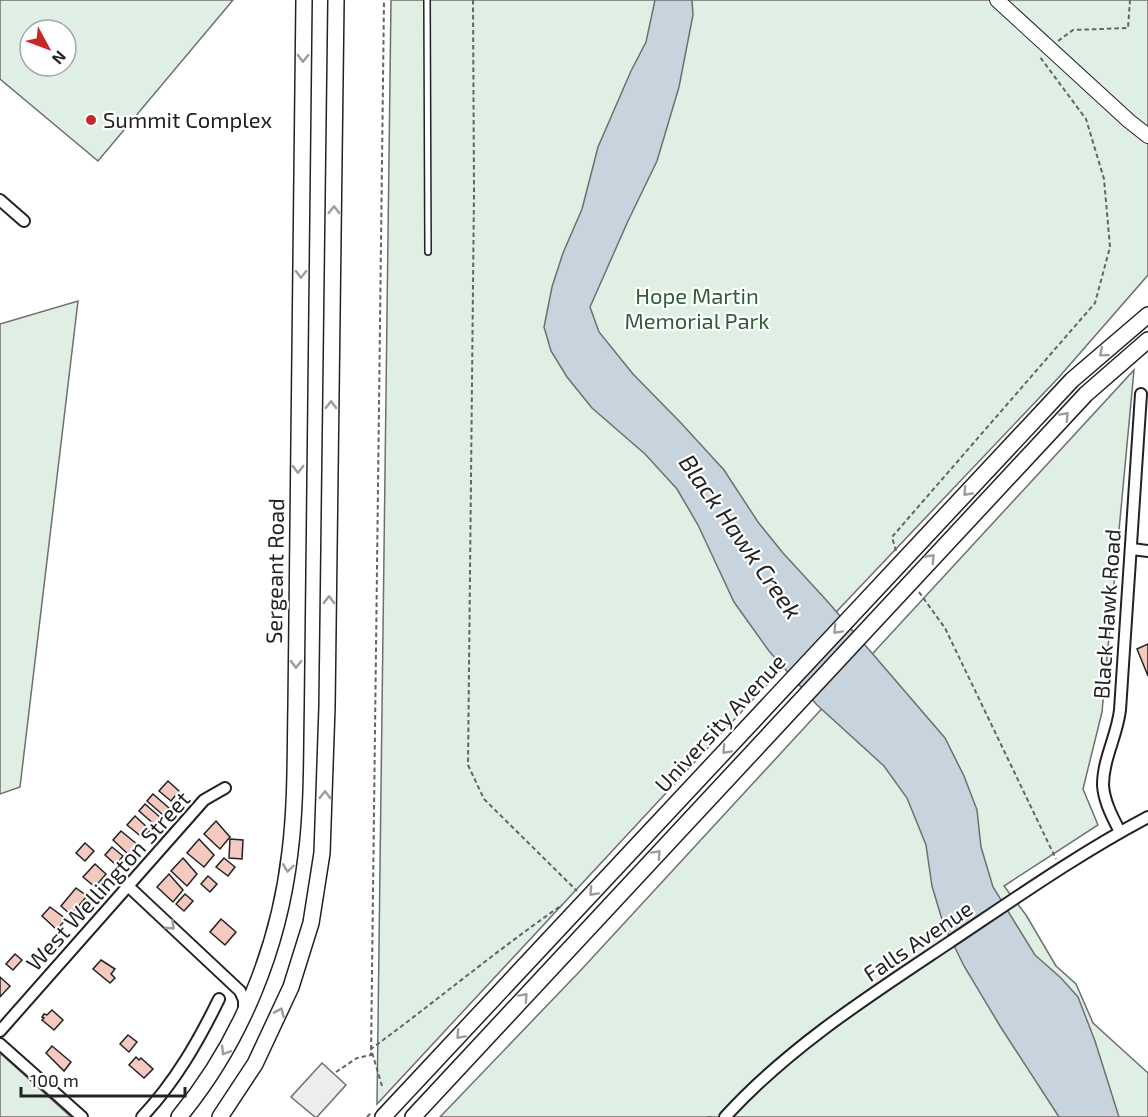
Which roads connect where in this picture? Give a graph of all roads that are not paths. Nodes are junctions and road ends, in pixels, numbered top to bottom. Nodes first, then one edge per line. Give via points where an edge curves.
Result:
1 (304, 0) edge
2 (336, 0) edge
3 (428, 0) edge
4 (997, 0) edge
5 (1148, 136) edge
6 (0, 200) edge
7 (24, 221) dead end
8 (428, 252) dead end
9 (1148, 315) edge
10 (1148, 340) edge
11 (1141, 394) dead end
12 (1132, 549) junction
13 (1148, 551) edge
14 (225, 788) dead end
15 (1148, 817) edge
16 (1120, 832) junction
17 (128, 886) junction
18 (219, 999) dead end
19 (243, 1018) junction
20 (0, 1031) edge
21 (0, 1044) edge
22 (82, 1117) edge
23 (142, 1117) edge
24 (179, 1117) edge
25 (220, 1117) edge
26 (383, 1117) edge
27 (413, 1117) edge
28 (725, 1117) edge

1 -> 19 main road, Sergeant Road via 294,810 279,917
25 -> 2 main road via 255,1064 291,987 311,923 322,853
3 - 8 lane
4 - 5 main road
6 - 7 street
9 -> 26 main road, University Avenue via 1072,380
27 -> 10 main road, University Avenue via 1086,394
11 - 12 street, Black Hawk Road
12 - 13 street
12 - 16 street, Black Hawk Road via 1119,722 1105,765 1103,787
14 - 17 street, West Wellington Street via 204,800
15 - 16 street, Falls Avenue
16 - 28 street, Falls Avenue via 824,1028 755,1085
17 -> 19 street via 240,991
17 - 20 street, West Wellington Street
18 - 23 street via 180,1071
19 -> 24 main road, Sergeant Road via 205,1083
21 - 22 street

